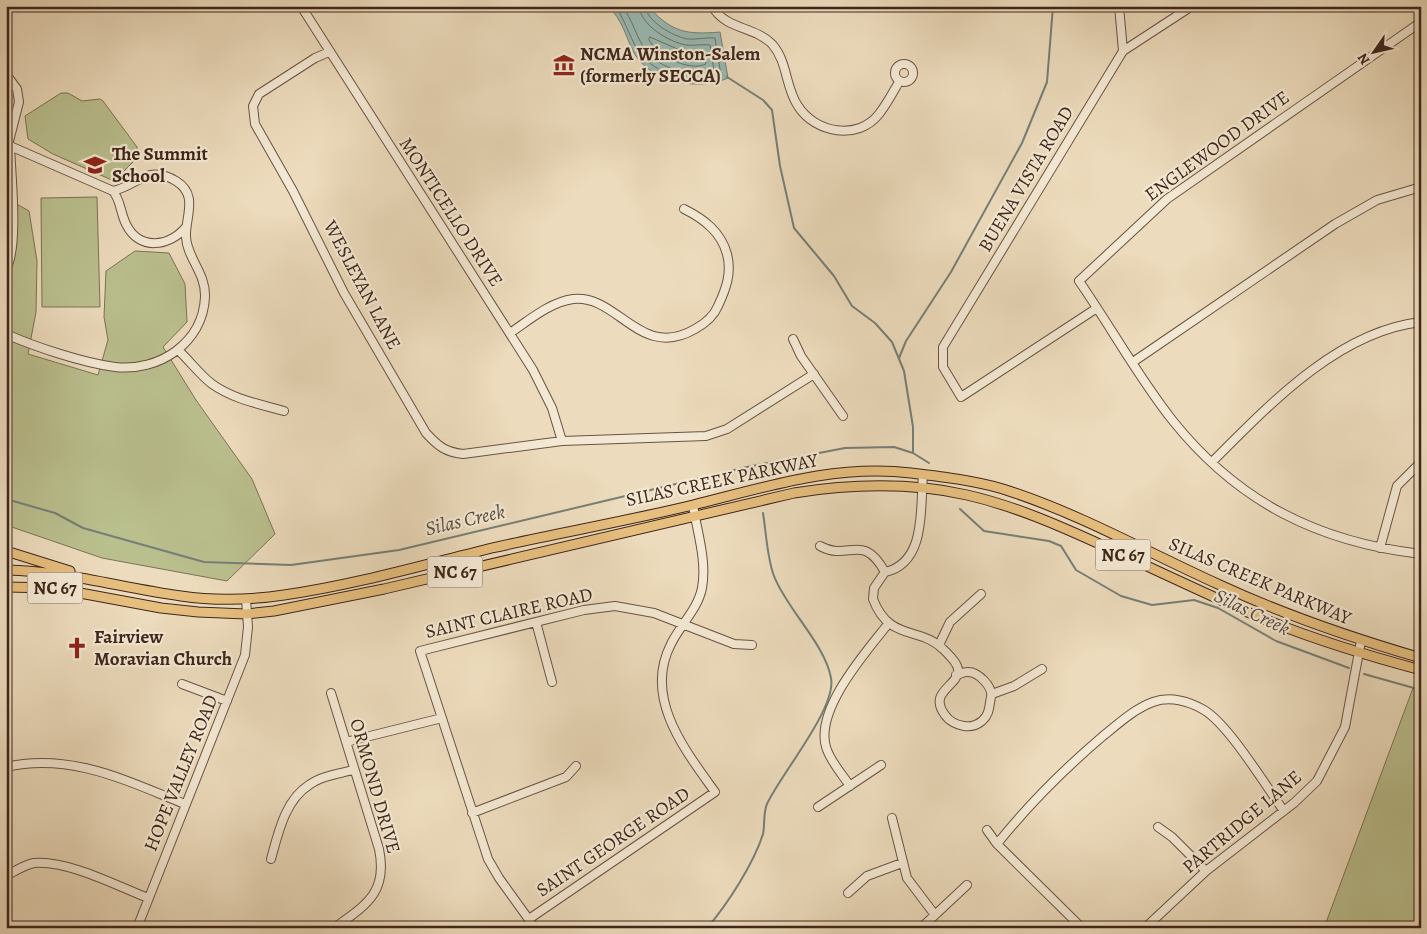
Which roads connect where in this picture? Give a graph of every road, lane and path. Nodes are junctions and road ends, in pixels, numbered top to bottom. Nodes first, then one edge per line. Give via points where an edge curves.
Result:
1 (301, 6) edge
2 (712, 6) edge
3 (1119, 6) edge
4 (1192, 6) edge
5 (1421, 22) edge
6 (1122, 51) junction
7 (329, 52) junction
8 (6, 74) edge
9 (899, 82) dead end
10 (8, 148) edge
11 (1421, 187) edge
12 (113, 191) junction
13 (684, 209) dead end
14 (186, 227) junction
15 (6, 270) edge
16 (1097, 308) junction
17 (1421, 322) edge
18 (510, 333) junction
19 (6, 334) edge
20 (793, 339) dead end
21 (179, 350) junction
22 (1133, 362) junction
23 (814, 374) junction
24 (284, 411) dead end
25 (843, 416) dead end
26 (562, 441) junction
27 (1212, 462) junction
28 (1421, 462) edge
29 (923, 475) junction
30 (922, 489) junction
31 (693, 505) junction
32 (695, 517) junction
33 (820, 546) dead end
34 (1380, 548) junction
35 (6, 551) edge
36 (1421, 554) edge
37 (6, 570) edge
38 (885, 572) junction
39 (94, 579) junction
40 (6, 587) edge
41 (981, 594) dead end
42 (246, 599) junction
43 (246, 614) junction
44 (536, 622) junction
45 (684, 624) junction
46 (888, 624) junction
47 (1362, 642) junction
48 (752, 645) dead end
49 (939, 645) junction
50 (1360, 654) junction
51 (1421, 658) edge
52 (1042, 669) dead end
53 (1421, 670) edge
54 (956, 675) junction
55 (552, 682) dead end
56 (182, 684) dead end
57 (331, 693) dead end
58 (992, 694) junction
59 (228, 702) junction
60 (442, 718) junction
61 (346, 742) junction
62 (881, 765) dead end
63 (576, 766) dead end
64 (6, 767) edge
65 (353, 770) junction
66 (850, 786) junction
67 (185, 804) junction
68 (818, 807) dead end
69 (1284, 811) junction
70 (472, 813) junction
71 (892, 818) dead end
72 (1158, 827) dead end
73 (988, 830) dead end
74 (996, 844) junction
75 (271, 859) dead end
76 (902, 863) junction
77 (1206, 871) junction
78 (6, 876) edge
79 (967, 885) dead end
80 (848, 893) dead end
81 (148, 898) junction
82 (935, 915) junction
83 (529, 919) junction
84 (137, 928) edge
85 (334, 928) edge
86 (536, 928) edge
87 (921, 928) edge
88 (1082, 928) edge
89 (1145, 928) edge

1 - 7 street, MONTICELLO DRIVE
2 - 9 street via 721,18 770,43 779,54 798,106 806,118 820,126 834,131 868,124 879,115
3 - 6 street
4 - 6 street, BUENA VISTA ROAD
5 - 16 street, ENGLEWOOD DRIVE via 1167,199 1079,282
6 - 16 street, BUENA VISTA ROAD via 943,347 943,367 961,397
7 - 18 street, MONTICELLO DRIVE
7 - 26 street, WESLEYAN LANE via 259,94 253,106 255,124 344,293 426,433 439,448 463,454
8 - 10 street via 17,89 19,102
10 - 12 street
10 - 15 street via 12,240
11 - 22 street via 1377,200 1335,224
12 - 14 street via 129,229 145,242 166,242
12 - 14 street via 149,175 170,178 182,186 189,198 190,213
13 - 18 street via 709,225 722,241 730,271 715,314 698,328 687,334 659,338 640,332 610,310 591,301 574,299 556,304
14 - 21 street via 187,244 202,278 205,298 195,330
16 - 22 street
17 - 27 street via 1387,330 1338,353 1279,396
18 - 26 street, MONTICELLO DRIVE via 552,408
19 - 21 street via 114,367 162,360
20 - 23 street
21 - 24 street via 222,390 237,398
22 - 27 street via 1172,419
23 - 25 street
23 - 26 street, WESLEYAN LANE via 727,430 706,436
27 - 34 street via 1258,500 1288,517 1342,538
28 - 34 street via 1397,486
29 - 30 street
29 - 31 main road, SILAS CREEK PARKWAY / NC 67 via 855,471 824,474 761,486
29 - 47 main road, SILAS CREEK PARKWAY / NC 67 via 998,488 1033,500 1248,598
30 - 32 main road, SILAS CREEK PARKWAY / NC 67 via 880,485 836,486
30 - 38 street via 915,546 899,566
30 - 50 main road, SILAS CREEK PARKWAY / NC 67 via 966,495 1025,512 1248,612
31 - 32 street
31 - 42 main road, SILAS CREEK PARKWAY / NC 67 via 325,588
32 - 43 main road, SILAS CREEK PARKWAY / NC 67 via 311,605
32 - 45 street via 704,574 701,590
33 - 38 street via 832,550 867,550
34 - 36 street
35 - 39 main road, NC 67
37 - 39 main road, SILAS CREEK PARKWAY
38 - 46 street via 876,583 873,594
39 - 42 main road, SILAS CREEK PARKWAY / NC 67 via 185,597
40 - 43 main road, SILAS CREEK PARKWAY / NC 67 via 53,588 161,608
41 - 49 street via 950,622
42 - 43 street, HOPE VALLEY ROAD
43 - 59 street, HOPE VALLEY ROAD via 248,627 244,655
44 - 45 street, SAINT CLAIRE ROAD via 615,606 644,609
44 - 55 street
44 - 60 street, SAINT CLAIRE ROAD via 420,650
45 - 48 street, SAINT CLAIRE ROAD via 734,644
45 - 83 street, SAINT GEORGE ROAD via 666,657 663,679 665,708 672,727 715,792
46 - 49 street
46 - 66 street via 843,682 825,731 827,750
47 - 50 street, PARTRIDGE LANE
47 - 51 main road, SILAS CREEK PARKWAY / NC 67
49 - 54 street via 956,664
50 - 53 main road, SILAS CREEK PARKWAY / NC 67
50 - 69 street, PARTRIDGE LANE via 1342,736 1317,781
52 - 58 street via 1014,686
54 - 58 street via 968,672 980,676
54 - 58 street via 940,698 943,712 951,721 964,726 978,724 989,711
56 - 59 street
57 - 61 street, ORMOND DRIVE
59 - 67 street, HOPE VALLEY ROAD
60 - 61 street
60 - 70 street, SAINT CLAIRE ROAD
61 - 65 street, ORMOND DRIVE
62 - 66 street
63 - 70 street via 566,776
64 - 67 street via 48,761 77,765 118,777
65 - 75 street via 317,780 302,790 278,832
65 - 85 street, ORMOND DRIVE via 379,849 382,878 378,889 365,904
66 - 68 street
67 - 81 street, HOPE VALLEY ROAD
69 - 74 street via 1212,717 1190,704 1162,700 1130,715 1079,756 1031,802
69 - 77 street, PARTRIDGE LANE
70 - 83 street, SAINT CLAIRE ROAD via 492,866
71 - 76 street
72 - 77 street
73 - 74 street
74 - 88 street
76 - 80 street via 867,876
76 - 82 street via 907,878
77 - 89 street, PARTRIDGE LANE
78 - 81 street via 31,864 45,864 92,876
79 - 82 street
81 - 84 street, HOPE VALLEY ROAD
82 - 87 street
83 - 86 street, SAINT CLAIRE ROAD

